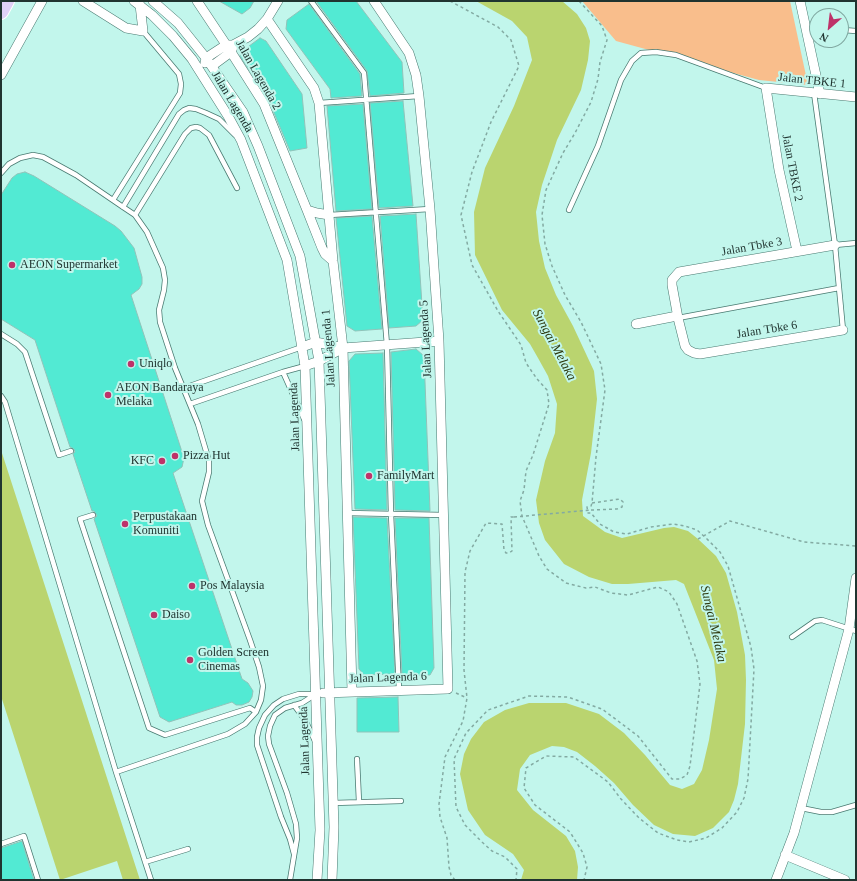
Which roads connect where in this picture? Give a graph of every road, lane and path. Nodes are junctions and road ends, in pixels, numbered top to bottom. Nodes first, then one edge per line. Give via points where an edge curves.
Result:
1 (7, 1) edge
2 (42, 1) edge
3 (83, 1) edge
4 (153, 1) edge
5 (197, 1) edge
6 (278, 1) edge
7 (310, 1) edge
8 (374, 1) edge
9 (450, 1) edge
10 (579, 1) edge
11 (800, 1) edge
12 (137, 3) edge
13 (1, 12) edge
14 (268, 19) junction
15 (143, 31) junction
16 (230, 48) junction
17 (192, 59) junction
18 (207, 63) junction
19 (1, 75) edge
20 (204, 78) junction
21 (766, 88) junction
22 (817, 93) junction
23 (419, 96) junction
24 (856, 97) edge
25 (366, 99) junction
26 (319, 103) junction
27 (241, 140) junction
28 (1, 173) edge
29 (237, 188) dead end
30 (113, 200) junction
31 (124, 207) junction
32 (430, 209) junction
33 (307, 210) junction
34 (570, 210) dead end
35 (376, 212) junction
36 (329, 215) junction
37 (135, 216) junction
38 (856, 243) edge
39 (835, 245) junction
40 (797, 252) junction
41 (333, 261) junction
42 (839, 288) junction
43 (678, 317) junction
44 (636, 324) dead end
45 (843, 330) joint
46 (1, 334) edge
47 (316, 342) junction
48 (439, 342) junction
49 (387, 345) junction
50 (302, 347) junction
51 (343, 348) junction
52 (319, 361) junction
53 (305, 366) junction
54 (283, 372) junction
55 (184, 388) junction
56 (1, 396) edge
57 (190, 404) junction
58 (307, 426) junction
59 (72, 451) dead end
60 (592, 503) junction
61 (347, 513) junction
62 (391, 514) junction
63 (93, 515) dead end
64 (444, 515) junction
65 (703, 536) junction
66 (698, 539) dead end
67 (856, 546) edge
68 (856, 578) edge
69 (853, 630) edge
70 (792, 637) dead end
71 (448, 689) junction
72 (399, 690) junction
73 (352, 692) junction
74 (329, 693) junction
75 (316, 694) junction
76 (468, 698) junction
77 (294, 705) junction
78 (256, 712) junction
79 (317, 746) junction
80 (357, 759) dead end
81 (116, 772) junction
82 (401, 801) dead end
83 (359, 802) junction
84 (333, 803) junction
85 (856, 806) edge
86 (801, 808) junction
87 (1, 844) edge
88 (188, 848) dead end
89 (785, 855) junction
90 (294, 856) junction
91 (145, 862) junction
92 (38, 880) edge
93 (151, 880) edge
94 (290, 880) edge
95 (317, 880) edge
96 (332, 880) edge
97 (455, 880) edge
98 (516, 880) edge
99 (584, 880) edge
100 (776, 880) edge
101 (845, 880) edge

1 - 13 main road
2 - 19 street
3 - 15 street via 126,28
4 - 18 street, Jalan Lagenda via 178,23
5 - 16 street, Jalan Lagenda 2
6 - 14 street
7 - 25 lane via 364,73
8 - 23 street, Jalan Lagenda 5 via 409,53 416,74
9 - 98 path via 498,27 511,40 519,66 472,172 461,215 472,264 498,311 521,345 526,363 547,390 549,404 526,471 520,501 522,516 547,569 566,583 628,595 658,587 669,592 677,604 697,661 700,684 690,766 687,775 680,779 672,779 638,736 602,709 568,697 528,696 488,710 466,733 454,759 456,807 466,825 482,842 492,851 505,857 517,869
10 - 60 path via 602,26 607,40 591,102 563,152 546,190 542,215 545,244 552,266 601,364 605,390
11 - 22 street
12 - 15 street
12 - 17 street, Jalan Lagenda via 173,36
14 - 16 street via 248,37
14 - 26 street, Jalan Lagenda 1 via 314,88
15 - 30 lane via 179,74 180,93
16 - 18 street
16 - 33 street, Jalan Lagenda 2 via 264,104
17 - 18 street
17 - 20 street, Jalan Lagenda
18 - 20 street
18 - 47 street, Jalan Lagenda via 235,99 252,129 300,256
20 - 27 street, Jalan Lagenda
21 - 22 street, Jalan TBKE 1
21 - 34 lane via 676,55 641,53 632,61 621,80 598,146
21 - 40 street, Jalan TBKE 2 via 779,170
22 - 24 street, Jalan TBKE 1
22 - 39 lane
23 - 25 lane
23 - 32 street, Jalan Lagenda 5
25 - 26 lane
25 - 35 lane
26 - 36 street, Jalan Lagenda 1
27 - 31 lane via 219,119 196,109 184,110 179,114
27 - 50 street, Jalan Lagenda via 287,260
28 - 30 lane via 9,164 20,158 33,155 42,157 76,175
29 - 37 lane via 209,135 200,128 191,128
30 - 31 lane
31 - 37 lane
32 - 35 lane
32 - 48 street, Jalan Lagenda 5
33 - 36 street
33 - 41 street, Jalan Lagenda 2 via 325,254
35 - 36 lane
35 - 49 lane
36 - 41 street, Jalan Lagenda 1
37 - 55 lane via 147,232 163,268 165,280 159,310 160,322
38 - 39 lane
39 - 40 street, Jalan Tbke 3
39 - 42 lane
40 - 43 street, Jalan Tbke 3 via 679,272 672,280
41 - 51 street, Jalan Lagenda 1
42 - 43 lane
42 - 45 lane
43 - 44 street
43 - 45 street, Jalan Tbke 6 via 688,350 700,354
46 - 59 lane via 25,352 59,455
47 - 50 street
47 - 51 street
47 - 52 street, Jalan Lagenda
48 - 49 street
48 - 64 street, Jalan Lagenda 5
49 - 51 street
49 - 62 lane
50 - 53 street, Jalan Lagenda
50 - 55 lane
51 - 52 street
51 - 61 street, Jalan Lagenda 1
52 - 53 street
52 - 74 street, Jalan Lagenda
53 - 54 lane
53 - 58 street, Jalan Lagenda
54 - 57 lane
54 - 58 lane
55 - 57 lane
56 - 81 lane
57 - 78 lane via 209,461 202,501 208,525 259,667 263,686
58 - 75 street, Jalan Lagenda
60 - 65 path via 588,507 588,513 614,532 627,534 673,524 697,530
60 - 76 path, bridge via 620,499 623,502 622,507 617,510 511,517 512,551 509,553 504,550 502,524 486,523 470,552 465,572 464,670
61 - 62 lane
61 - 73 street, Jalan Lagenda 1
62 - 64 lane
62 - 72 lane
63 - 78 lane via 80,519 149,728 165,736 250,708
64 - 71 street, Jalan Lagenda 5
65 - 66 path
65 - 67 path via 730,521 804,542
65 - 99 path via 720,552 728,566 751,647 754,669 748,779 744,798 737,812 722,828 706,838 689,842 677,840 658,833 639,818 608,782 574,757 546,756 526,768 524,788 536,805 570,832 583,853 587,867
68 - 69 street
69 - 70 lane via 822,620 815,621
69 - 86 street
71 - 72 street, Jalan Lagenda 6
71 - 76 path
72 - 73 street, Jalan Lagenda 6
73 - 74 street, Jalan Lagenda 6
74 - 75 street, Jalan Lagenda 6
74 - 84 street, Jalan Lagenda
75 - 77 lane
75 - 79 street, Jalan Lagenda
75 - 90 lane via 299,694 274,705 265,715 257,737 257,746
76 - 97 path via 463,721 445,757 439,804 440,817 447,838 449,867
77 - 79 lane
77 - 90 lane via 275,715 268,736 296,824
78 - 81 lane via 245,724 228,734
79 - 95 street, Jalan Lagenda via 320,830
80 - 83 lane
81 - 91 lane
82 - 83 lane
83 - 84 lane
84 - 96 street, Jalan Lagenda
85 - 86 lane via 832,812
86 - 89 street
87 - 92 lane via 24,836
88 - 91 lane
89 - 100 street
89 - 101 street
90 - 94 lane
91 - 93 lane

